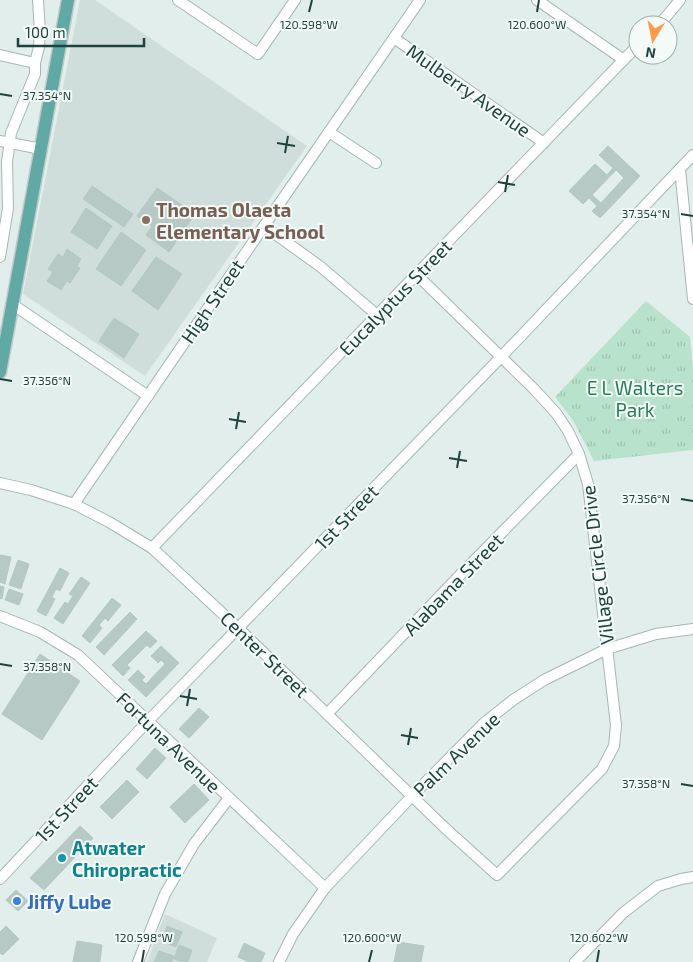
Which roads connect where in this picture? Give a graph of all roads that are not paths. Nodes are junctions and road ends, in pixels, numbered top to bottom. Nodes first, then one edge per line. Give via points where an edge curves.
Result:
1 (38, 0) edge
2 (68, 0) edge
3 (178, 0) edge
4 (296, 0) edge
5 (420, 0) edge
6 (537, 0) edge
7 (680, 0) edge
8 (668, 15) edge
9 (394, 38) junction
10 (0, 55) edge
11 (628, 56) edge
12 (624, 60) junction
13 (35, 63) junction
14 (329, 132) junction
15 (4, 142) edge
16 (544, 143) junction
17 (41, 149) junction
18 (693, 155) edge
19 (376, 163) dead end
20 (680, 169) junction
21 (264, 226) junction
22 (2, 230) edge
23 (0, 257) edge
24 (416, 274) junction
25 (692, 285) edge
26 (693, 300) edge
27 (12, 304) junction
28 (376, 315) junction
29 (501, 357) junction
30 (0, 372) edge
31 (148, 396) junction
32 (579, 454) junction
33 (0, 483) edge
34 (74, 504) junction
35 (152, 548) junction
36 (0, 616) edge
37 (238, 628) junction
38 (693, 629) edge
39 (607, 650) junction
40 (327, 714) junction
41 (148, 721) junction
42 (412, 796) junction
43 (229, 798) junction
44 (497, 875) joint
45 (693, 877) edge
46 (0, 879) edge
47 (325, 888) junction
48 (138, 962) edge
49 (279, 962) edge
50 (575, 962) edge

1 - 13 street via 40,31
2 - 17 main road
3 - 4 street via 258,54
5 - 9 street, High Street
6 - 12 street
7 - 8 street
9 - 14 street, High Street
9 - 16 street, Mulberry Avenue
10 - 13 street
11 - 12 street, Eucalyptus Street
12 - 16 street, Eucalyptus Street
13 - 15 street via 32,82 11,133
14 - 19 street
14 - 21 street, High Street
15 - 17 street
15 - 22 street via 8,208
16 - 24 street, Eucalyptus Street
17 - 27 main road
18 - 20 street, 1st Street
20 - 25 street
20 - 29 street, 1st Street
21 - 28 street via 321,266
21 - 31 street, High Street
22 - 23 street
24 - 28 street, Eucalyptus Street
24 - 29 street, Village Circle Drive
25 - 26 street
27 - 30 main road
27 - 31 street
28 - 35 street, Eucalyptus Street
29 - 32 street, Village Circle Drive via 556,413
29 - 37 street, 1st Street
31 - 34 street, High Street
32 - 39 street, Village Circle Drive via 588,484
32 - 40 street, Alabama Street
33 - 34 street, Center Street
34 - 35 street, Center Street
35 - 37 street, Center Street
36 - 41 street, Fortuna Avenue via 40,632 78,655
37 - 40 street, Center Street
37 - 41 street, 1st Street
38 - 39 street, Palm Avenue via 656,634
39 - 42 street, Palm Avenue via 544,680 513,700 483,724
39 - 44 street, Village Circle Drive via 616,725 614,746 602,769
40 - 42 street, Center Street
41 - 43 street, Fortuna Avenue
41 - 46 street, 1st Street
42 - 44 street, Center Street
42 - 47 street, Palm Avenue
43 - 47 street, Fortuna Avenue
43 - 48 street via 194,844 165,894
45 - 50 street via 658,886 623,913
47 - 49 street, Palm Avenue via 292,934

